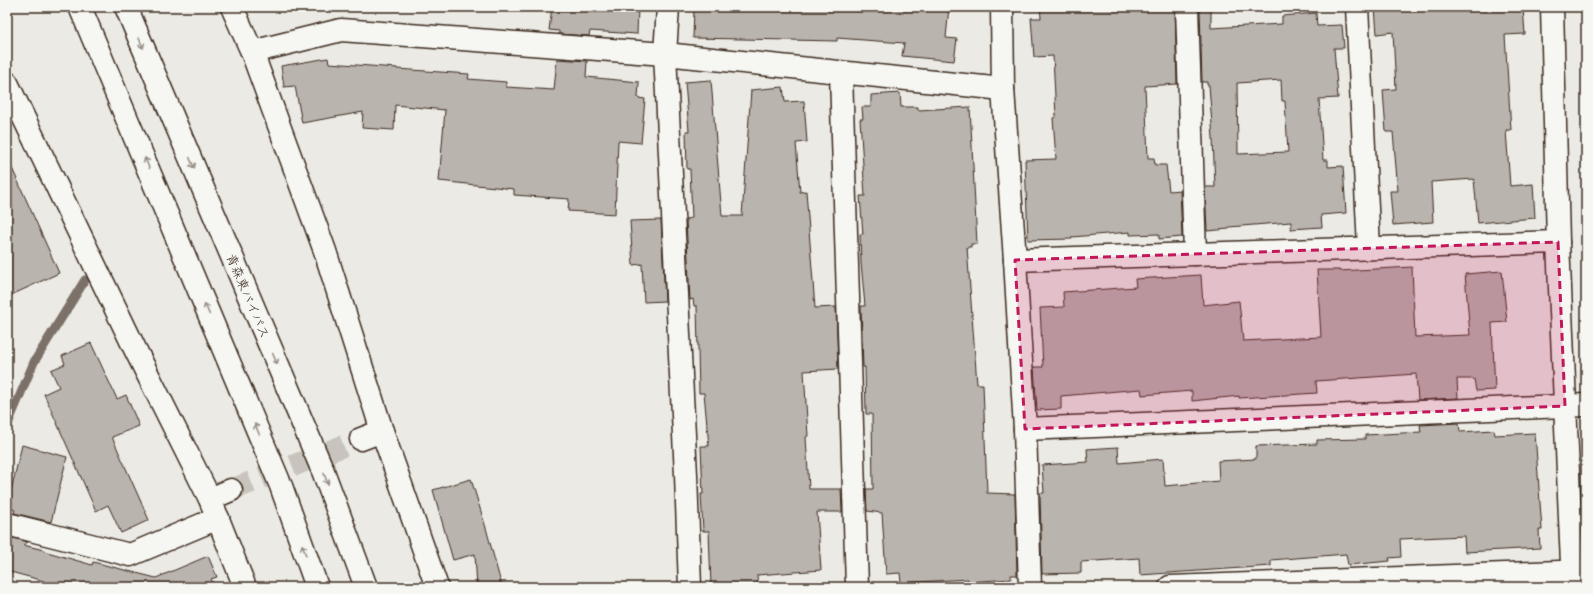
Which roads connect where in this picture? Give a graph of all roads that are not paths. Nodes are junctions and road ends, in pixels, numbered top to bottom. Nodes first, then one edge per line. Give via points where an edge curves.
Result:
1 (80, 7) edge
2 (126, 7) edge
3 (232, 7) edge
4 (668, 7) edge
5 (1002, 7) edge
6 (1187, 7) edge
7 (1357, 7) edge
8 (1552, 7) edge
9 (252, 52) junction
10 (666, 54) junction
11 (841, 72) junction
12 (7, 83) edge
13 (1002, 90) junction
14 (1558, 242) junction
15 (1369, 248) junction
16 (1195, 254) junction
17 (1015, 260) junction
18 (1576, 405) edge
19 (1024, 429) junction
20 (382, 431) junction
21 (361, 438) tunnel mouth
22 (231, 490) tunnel mouth
23 (214, 509) junction
24 (7, 524) edge
25 (1577, 577) edge
26 (245, 587) edge
27 (317, 587) edge
28 (366, 587) edge
29 (438, 587) edge
30 (690, 587) edge
31 (857, 587) edge
32 (1030, 587) edge
33 (1170, 587) edge

27 -> 1 main road via 281,486
2 -> 28 main road, 青森東バイパス via 323,471
3 - 9 main road
4 - 10 main road
5 - 13 main road
6 - 16 main road
7 - 15 main road
8 - 14 main road
9 - 10 main road via 341,30
9 - 20 main road via 325,251
10 - 11 main road
10 - 30 main road
11 - 13 main road
11 - 31 main road
12 - 23 main road
13 - 17 main road
14 - 15 main road
14 - 18 main road
15 - 16 main road
16 - 17 main road
17 - 19 main road
18 - 19 main road
18 - 25 main road
19 - 32 main road
20 - 21 main road
20 - 29 main road
22 - 23 main road
23 - 24 main road via 130,555
23 - 26 main road
25 - 33 main road

